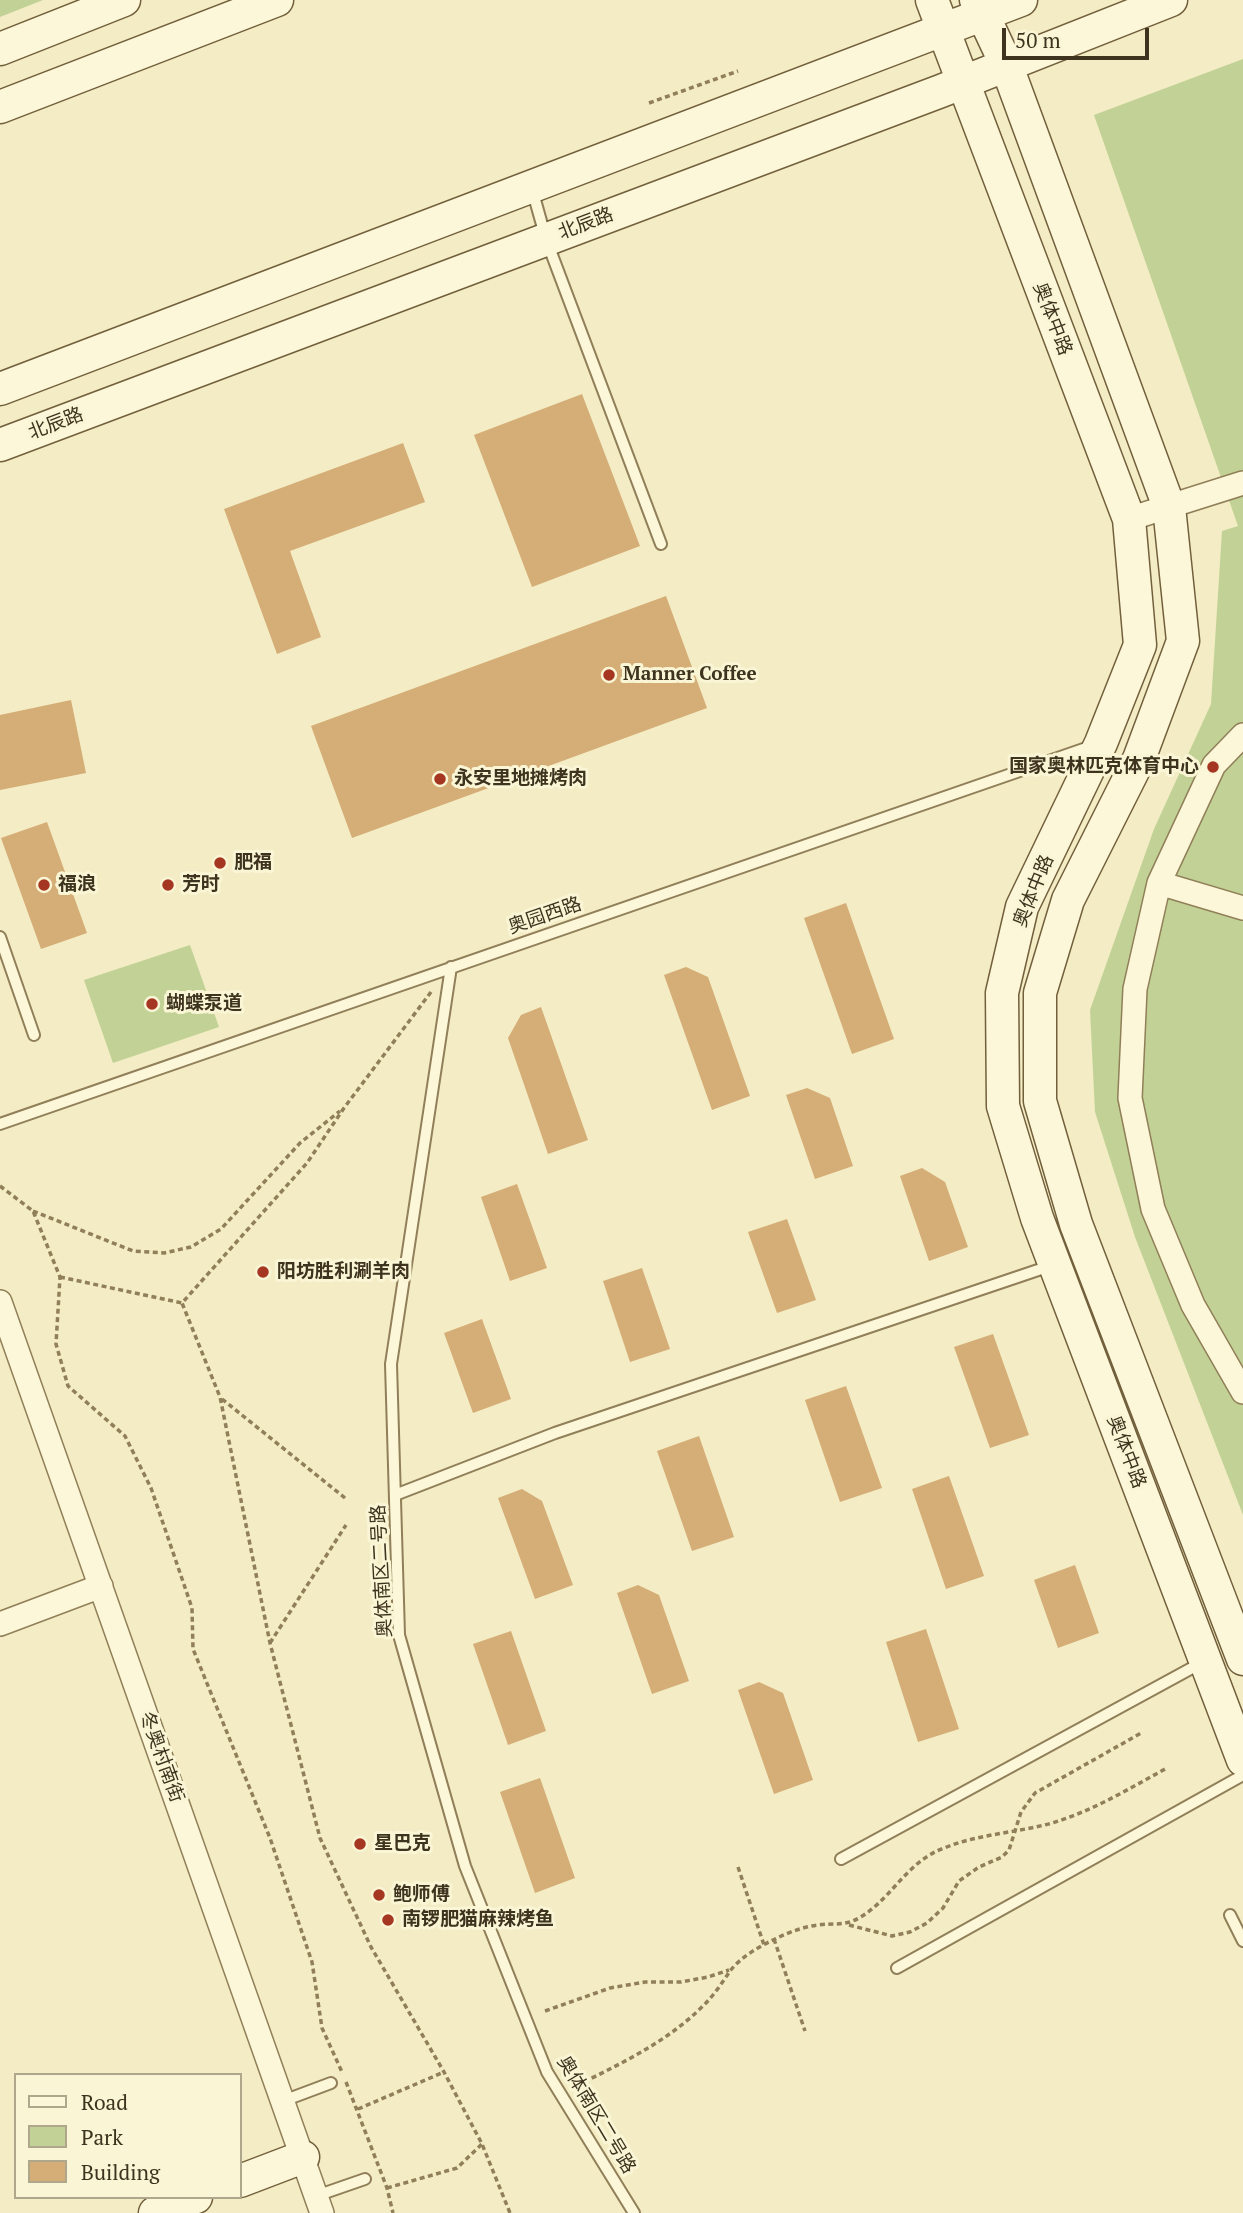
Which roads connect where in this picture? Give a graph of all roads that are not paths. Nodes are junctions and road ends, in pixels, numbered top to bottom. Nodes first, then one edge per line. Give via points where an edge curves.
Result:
1 (124, 0) edge
2 (277, 0) edge
3 (932, 0) edge
4 (1021, 0) edge
5 (1171, 0) edge
6 (979, 8) edge
7 (943, 30) junction
8 (0, 49) edge
9 (1006, 64) junction
10 (962, 83) junction
11 (0, 107) edge
12 (531, 187) junction
13 (546, 239) junction
14 (0, 389) edge
15 (0, 445) edge
16 (1243, 484) edge
17 (1170, 507) junction
18 (1129, 519) junction
19 (661, 544) dead end
20 (1243, 735) edge
21 (1101, 743) junction
22 (1159, 883) junction
23 (1243, 908) edge
24 (0, 937) edge
25 (451, 967) junction
26 (34, 1034) dead end
27 (0, 1124) edge
28 (1055, 1265) junction
29 (0, 1302) edge
30 (1243, 1392) edge
31 (395, 1495) junction
32 (101, 1586) junction
33 (0, 1624) edge
34 (1243, 1659) edge
35 (1205, 1660) junction
36 (1243, 1760) edge
37 (1243, 1774) edge
38 (841, 1858) dead end
39 (1230, 1915) dead end
40 (1243, 1941) edge
41 (897, 1968) dead end
42 (331, 2083) dead end
43 (283, 2101) junction
44 (303, 2157) junction
45 (365, 2179) dead end
46 (242, 2180) edge
47 (191, 2199) edge
48 (319, 2204) edge
49 (155, 2213) edge
50 (634, 2213) edge

1 - 8 main road
2 - 11 main road
3 - 7 main road, 奥体中路
4 - 6 main road
5 - 9 main road, 北辰路
6 - 7 main road
6 - 9 main road, 奥体中路
7 - 10 main road, 奥体中路
7 - 12 main road
9 - 10 main road, 北辰路
9 - 17 main road, 奥体中路
10 - 13 main road, 北辰路
10 - 18 main road, 奥体中路
12 - 13 lane
12 - 14 main road
13 - 15 main road, 北辰路
13 - 19 lane
16 - 17 street
17 - 18 street
17 - 34 main road, 奥体中路 via 1183,641 1139,759 1068,900 1040,993 1040,1101 1076,1224
18 - 21 main road, 奥体中路 via 1140,645
20 - 22 street via 1214,765
21 - 25 lane, 奥园西路
21 - 28 main road, 奥体中路 via 1022,907 1002,993 1003,1106
22 - 23 street
22 - 30 street via 1135,989 1130,1098 1153,1209 1193,1305
24 - 26 lane
25 - 27 lane, 奥园西路
25 - 31 lane, 奥体南区二号路 via 391,1363
28 - 31 lane via 555,1433
28 - 35 main road, 奥体中路
29 - 32 street, 冬奥村南街
31 - 50 lane, 奥体南区二号路 via 400,1635 465,1866 547,2072
32 - 33 street
32 - 43 street, 冬奥村南街
35 - 36 main road, 奥体中路
35 - 38 lane
37 - 41 lane
39 - 40 lane
42 - 43 lane
43 - 44 street, 冬奥村南街
44 - 46 main road
44 - 48 street, 冬奥村南街
45 - 48 lane
47 - 49 main road

